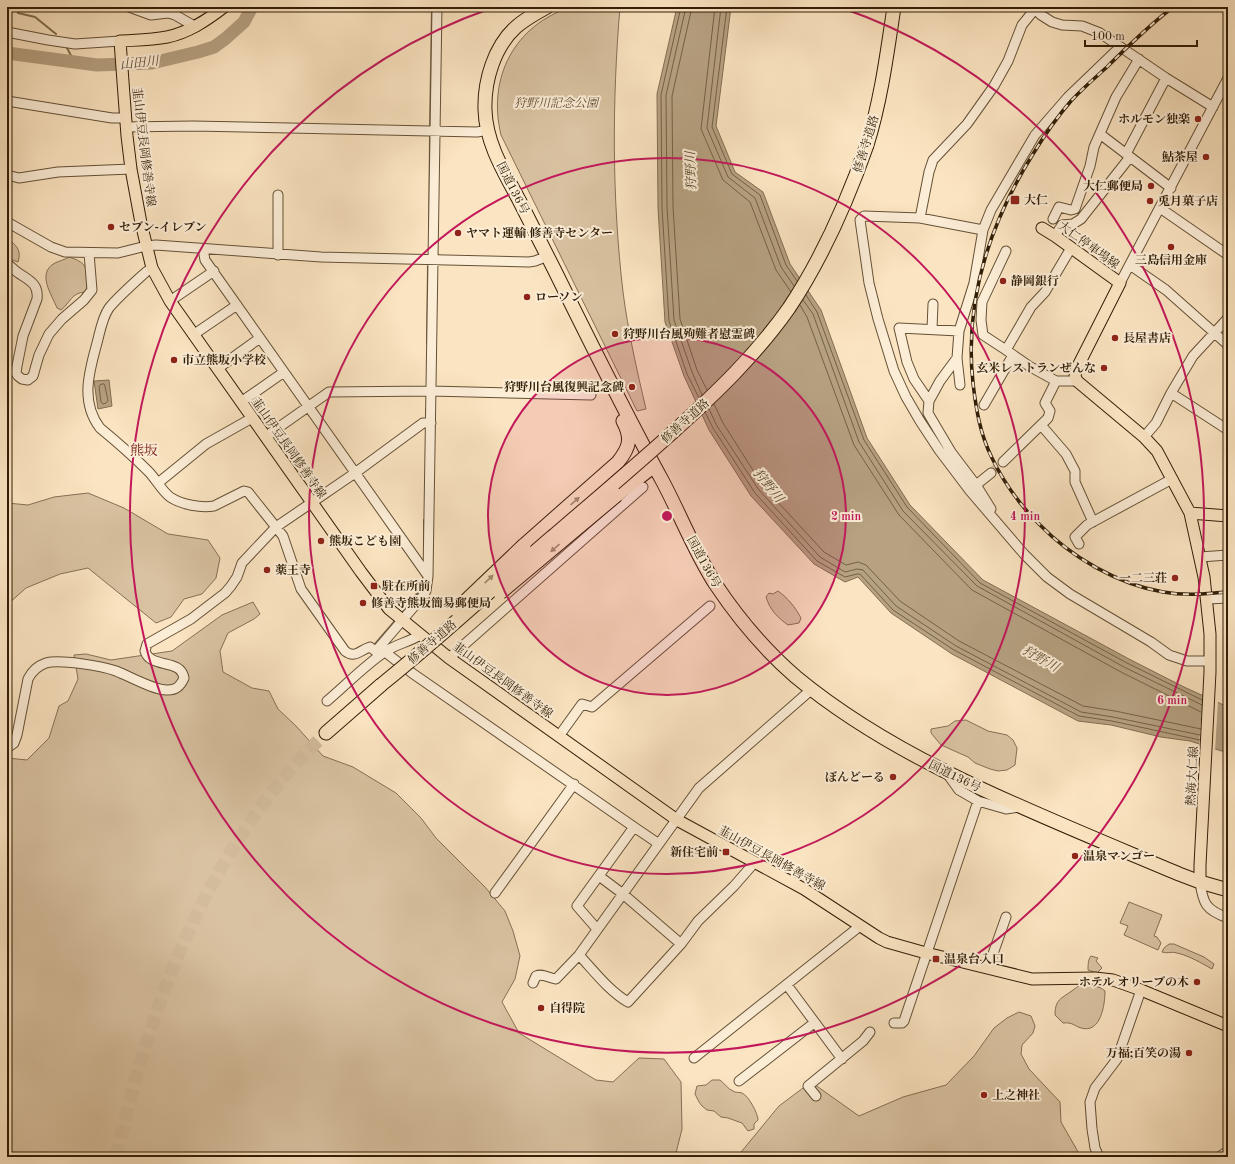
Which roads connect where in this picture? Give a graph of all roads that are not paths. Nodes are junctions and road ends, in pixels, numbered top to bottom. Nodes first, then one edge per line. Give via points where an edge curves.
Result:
1 (129, 7) edge
2 (223, 7) edge
3 (437, 7) edge
4 (547, 7) edge
5 (894, 7) edge
6 (1034, 8) edge
7 (196, 27) junction
8 (7, 32) edge
9 (121, 44) junction
10 (1120, 47) junction
11 (1139, 60) junction
12 (1166, 78) junction
13 (1228, 78) edge
14 (7, 101) edge
15 (1213, 107) junction
16 (126, 123) junction
17 (488, 130) junction
18 (435, 131) junction
19 (1100, 134) junction
20 (1128, 156) junction
21 (131, 169) junction
22 (7, 175) edge
23 (1171, 188) junction
24 (278, 195) dead end
25 (1160, 208) junction
26 (920, 218) junction
27 (1053, 219) dead end
28 (7, 222) edge
29 (1042, 228) dead end
30 (983, 230) junction
31 (1055, 236) junction
32 (146, 246) junction
33 (1071, 248) junction
34 (202, 249) junction
35 (1006, 251) dead end
36 (89, 253) junction
37 (278, 255) junction
38 (1228, 255) edge
39 (548, 256) junction
40 (434, 259) junction
41 (7, 264) edge
42 (1130, 265) junction
43 (152, 268) junction
44 (16, 271) junction
45 (214, 271) junction
46 (7, 276) edge
47 (1120, 283) junction
48 (170, 301) junction
49 (933, 304) dead end
50 (237, 305) junction
51 (1228, 318) edge
52 (932, 330) junction
53 (959, 331) junction
54 (1213, 333) junction
55 (193, 335) junction
56 (260, 338) junction
57 (1228, 345) edge
58 (1010, 352) junction
59 (957, 358) junction
60 (602, 368) junction
61 (217, 369) junction
62 (284, 372) junction
63 (1056, 381) junction
64 (1077, 381) junction
65 (960, 385) dead end
66 (431, 391) junction
67 (1171, 393) junction
68 (591, 395) dead end
69 (929, 401) junction
70 (241, 402) junction
71 (984, 405) dead end
72 (308, 406) junction
73 (252, 418) junction
74 (431, 423) junction
75 (1041, 425) junction
76 (1228, 430) edge
77 (265, 437) junction
78 (1144, 438) junction
79 (646, 452) junction
80 (618, 462) junction
81 (1003, 462) tunnel mouth
82 (654, 466) junction
83 (355, 473) junction
84 (990, 473) tunnel mouth
85 (1172, 479) junction
86 (158, 483) junction
87 (637, 485) junction
88 (976, 485) junction
89 (312, 503) junction
90 (1190, 513) junction
91 (1228, 516) edge
92 (1093, 522) junction
93 (997, 523) junction
94 (276, 526) junction
95 (1079, 544) dead end
96 (1228, 555) edge
97 (1200, 557) junction
98 (428, 576) junction
99 (1228, 598) edge
100 (1208, 599) junction
101 (710, 606) dead end
102 (402, 621) junction
103 (420, 635) junction
104 (380, 652) junction
105 (449, 658) junction
106 (411, 661) junction
107 (1210, 667) junction
108 (381, 684) junction
109 (812, 689) junction
110 (327, 701) dead end
111 (326, 733) tunnel mouth
112 (560, 736) junction
113 (7, 748) edge
114 (946, 772) junction
115 (574, 784) junction
116 (978, 801) junction
117 (1020, 807) junction
118 (676, 820) junction
119 (634, 827) junction
120 (659, 844) junction
121 (755, 862) junction
122 (598, 876) junction
123 (1200, 882) junction
124 (1228, 890) edge
125 (495, 893) dead end
126 (623, 894) junction
127 (1006, 917) dead end
128 (1228, 918) edge
129 (860, 926) junction
130 (597, 929) junction
131 (681, 944) junction
132 (926, 953) junction
133 (579, 955) junction
134 (988, 968) junction
135 (533, 983) dead end
136 (787, 985) junction
137 (1141, 990) junction
138 (814, 1023) junction
139 (894, 1023) dead end
140 (1228, 1026) edge
141 (870, 1032) dead end
142 (694, 1058) dead end
143 (842, 1058) junction
144 (739, 1081) dead end
145 (816, 1096) dead end
146 (1228, 1151) edge
147 (1098, 1157) edge
148 (1219, 1157) edge

1 - 7 street via 151,15 168,13
2 - 7 main road
3 - 18 street
4 - 17 highway, 国道136号 via 517,27 499,50 491,67 486,91 485,111
5 - 106 highway, 修善寺道路, bridge via 874,124 857,175 826,246 788,308 751,357 707,402
6 - 10 street via 1052,22 1093,30
6 - 26 street via 1022,25 1008,61 986,97 967,124 933,160
7 - 9 main road via 167,37
8 - 9 street via 75,44
9 - 16 main road, 韮山伊豆長岡修善寺線
10 - 11 street
10 - 30 street via 1068,97 1035,135
11 - 12 street
11 - 19 street via 1116,97
12 - 15 street
12 - 20 street
13 - 15 street
14 - 16 street via 112,118
15 - 23 street
16 - 18 street
16 - 21 main road, 韮山伊豆長岡修善寺線
17 - 18 street
17 - 39 highway, 国道136号 via 490,142 498,159
18 - 40 street
19 - 20 street
19 - 27 street via 1075,209 1059,206
20 - 23 street
20 - 31 street via 1081,219 1073,224 1062,225
21 - 22 street via 58,172 19,178
21 - 32 main road, 韮山伊豆長岡修善寺線
23 - 25 street
24 - 37 street
25 - 38 street
25 - 42 street
26 - 30 street
26 - 93 street via 864,216 860,220 869,283 876,311 894,371 906,397 939,450
28 - 36 street via 59,250
29 - 31 main road, 大仁停車場線
30 - 53 street via 974,283
31 - 33 main road, 大仁停車場線
32 - 34 street
32 - 36 street via 118,253
32 - 43 main road, 韮山伊豆長岡修善寺線
33 - 47 main road, 大仁停車場線
33 - 58 street via 1045,292 1031,307
34 - 37 street
34 - 45 street via 205,260
35 - 58 street via 982,302 981,320 983,335
36 - 44 street via 92,290 49,334 33,376 28,380 22,379 16,373 23,336 38,294 35,285
37 - 40 street
39 - 40 street via 529,262
39 - 60 highway, 国道136号
40 - 66 street
41 - 44 street
42 - 47 street
42 - 54 street via 1166,290
43 - 48 main road, 韮山伊豆長岡修善寺線
43 - 86 street via 107,312 91,363 87,393 93,416 100,428 130,453
44 - 46 street
45 - 48 street
45 - 50 street
47 - 64 main road via 1076,370
48 - 55 main road, 韮山伊豆長岡修善寺線
49 - 52 street
50 - 55 street
50 - 56 street
51 - 54 street
52 - 53 street
52 - 69 street via 899,328 907,362 914,379
53 - 59 street
54 - 57 street
54 - 67 street via 1193,356
55 - 61 main road, 韮山伊豆長岡修善寺線
56 - 61 street
56 - 62 street
58 - 63 street
58 - 71 street
59 - 65 street
59 - 69 street
60 - 79 highway, 国道136号
60 - 80 highway via 606,389 628,433 628,444
61 - 70 main road, 韮山伊豆長岡修善寺線
62 - 70 street
62 - 72 street
63 - 64 street
63 - 75 street via 1045,403 1050,411 1048,418
64 - 78 main road, 熱海大仁線
66 - 68 street
66 - 72 street via 329,392
66 - 74 street
67 - 76 street
67 - 78 street via 1156,423
69 - 88 street via 928,413 951,452
70 - 73 main road, 韮山伊豆長岡修善寺線
72 - 77 street
72 - 83 street
73 - 77 main road, 韮山伊豆長岡修善寺線
73 - 86 street via 206,444
74 - 83 street via 423,423
74 - 98 street
75 - 81 street
75 - 92 street via 1066,454 1075,470 1074,482
77 - 89 main road, 韮山伊豆長岡修善寺線
78 - 85 main road, 熱海大仁線 via 1157,451
79 - 80 highway via 634,454
79 - 82 highway, 国道136号
108 -> 80 highway, bridge via 410,652 524,545
82 - 87 highway
82 - 109 highway, 国道136号 via 714,582 748,628
83 - 89 street
83 - 98 street
84 - 88 street
85 - 90 main road, 熱海大仁線
85 - 92 street
86 - 94 street via 169,496 199,506 214,506 244,491 248,492
87 - 105 street via 581,533 575,546
87 -> 106 highway, bridge via 617,495 447,637 427,653
88 - 93 street via 995,514
89 - 94 street
89 - 102 main road, 韮山伊豆長岡修善寺線 via 384,603
90 - 91 main road
90 - 97 main road, 熱海大仁線
92 - 95 street via 1075,537
93 - 107 street via 1039,569 1070,594 1169,655
94 - 104 street via 286,541 301,588 345,651 354,655 367,648
94 - 113 street via 242,563 237,577 225,593 191,619 147,644 144,651 148,658 172,665 184,674 179,687 163,690 100,666 47,663 32,671 28,679 17,735 14,743
96 - 97 street
97 - 100 main road, 熱海大仁線
98 - 102 street via 426,591
99 - 100 street
100 - 107 main road, 熱海大仁線
101 - 112 street via 592,707 582,704
102 - 103 main road, 韮山伊豆長岡修善寺線
102 - 104 street
103 - 104 street
103 - 105 main road, 韮山伊豆長岡修善寺線
104 - 110 street
104 - 115 street
105 - 112 main road, 韮山伊豆長岡修善寺線
106 - 108 highway, 修善寺道路, bridge
107 - 123 main road, 熱海大仁線
108 - 111 highway, 修善寺道路
109 - 114 highway, 国道136号 via 873,733
109 - 118 street via 698,788
112 - 118 main road, 韮山伊豆長岡修善寺線
114 - 116 street via 959,790
114 - 117 highway, 国道136号
115 - 119 street
115 - 125 street
116 - 117 street via 1006,809
116 - 132 street
117 - 123 highway, 国道136号
118 - 120 street
118 - 121 main road, 韮山伊豆長岡修善寺線
119 - 120 street
119 - 122 street
120 - 126 street
121 - 129 main road, 韮山伊豆長岡修善寺線
121 - 131 street via 698,920
122 - 126 street
122 - 130 street via 576,906
123 - 124 highway, 国道136号
123 - 128 street via 1204,902 1208,908
126 - 130 street
126 - 131 street
127 - 134 street
129 - 132 main road, 韮山伊豆長岡修善寺線 via 887,942
129 - 136 street
130 - 133 street
131 - 133 street via 628,1002 613,991
132 - 134 main road, 韮山伊豆長岡修善寺線
132 - 139 street via 904,1020 902,1023
133 - 135 street via 556,979 539,975
134 - 137 main road, 韮山伊豆長岡修善寺線 via 1032,979 1095,978
136 - 138 street
136 - 142 street
137 - 140 main road, 韮山伊豆長岡修善寺線
137 - 147 street via 1117,1059 1095,1088 1090,1102
138 - 143 street
138 - 144 street
141 - 143 street via 866,1039
143 - 145 street via 808,1086
146 - 148 street

